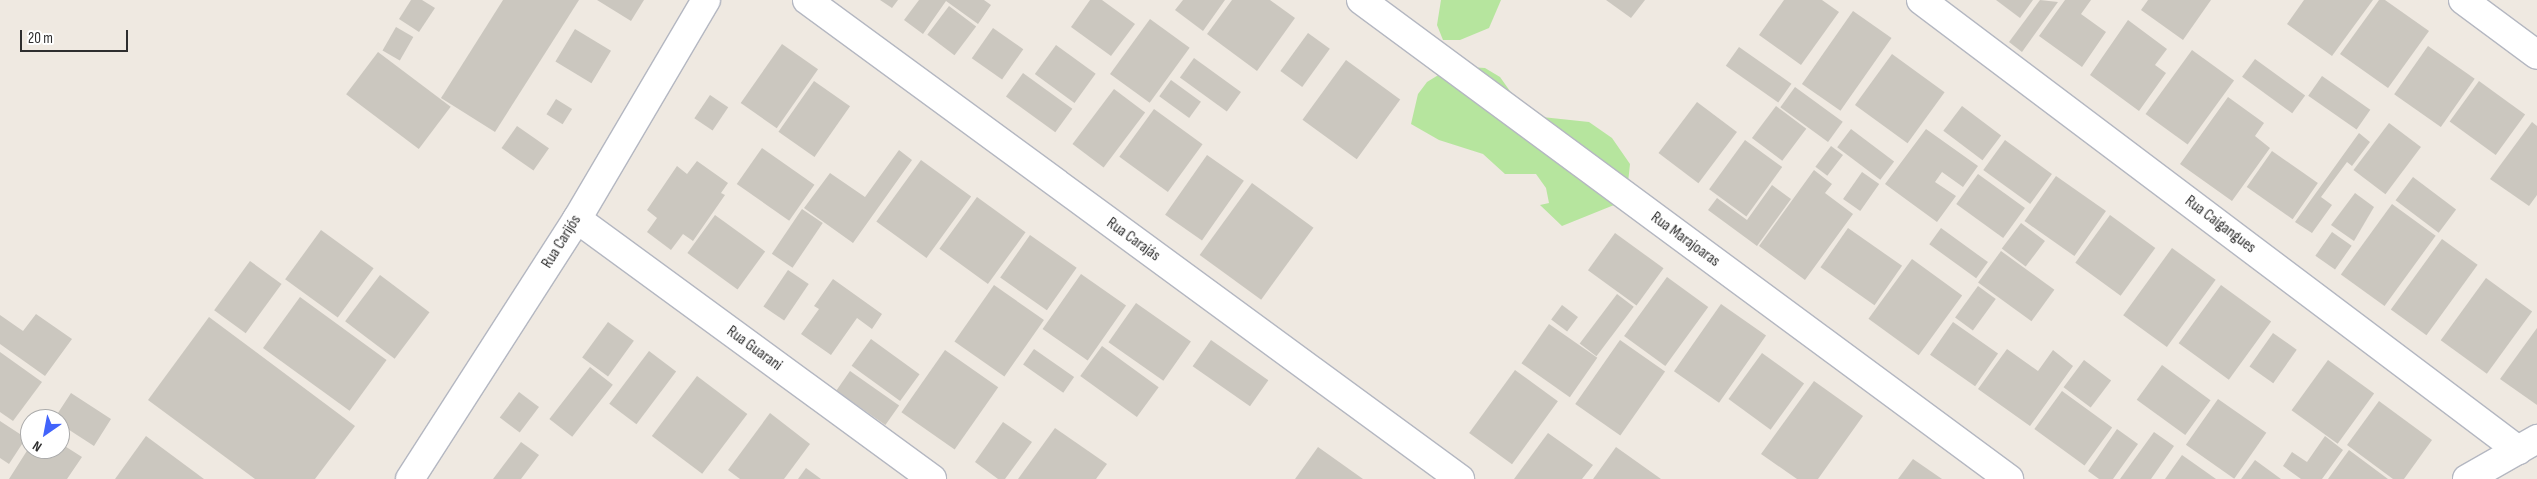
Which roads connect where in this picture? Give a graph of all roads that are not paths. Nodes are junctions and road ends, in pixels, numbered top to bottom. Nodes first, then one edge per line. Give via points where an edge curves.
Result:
1 (706, 0) edge
2 (807, 0) edge
3 (1361, 0) edge
4 (1921, 0) edge
5 (2463, 0) edge
6 (2537, 55) edge
7 (577, 219) junction
8 (2528, 444) edge
9 (410, 479) edge
10 (932, 479) edge
11 (1460, 479) edge
12 (2010, 479) edge
13 (2467, 479) edge

1 - 7 street, Rua Carijós
2 - 11 street, Rua Carajás
3 - 12 street, Rua Marajoaras
4 - 8 street, Rua Caigangues
5 - 6 street
7 - 9 street, Rua Carijós
7 - 10 street, Rua Guarani
8 - 13 street

